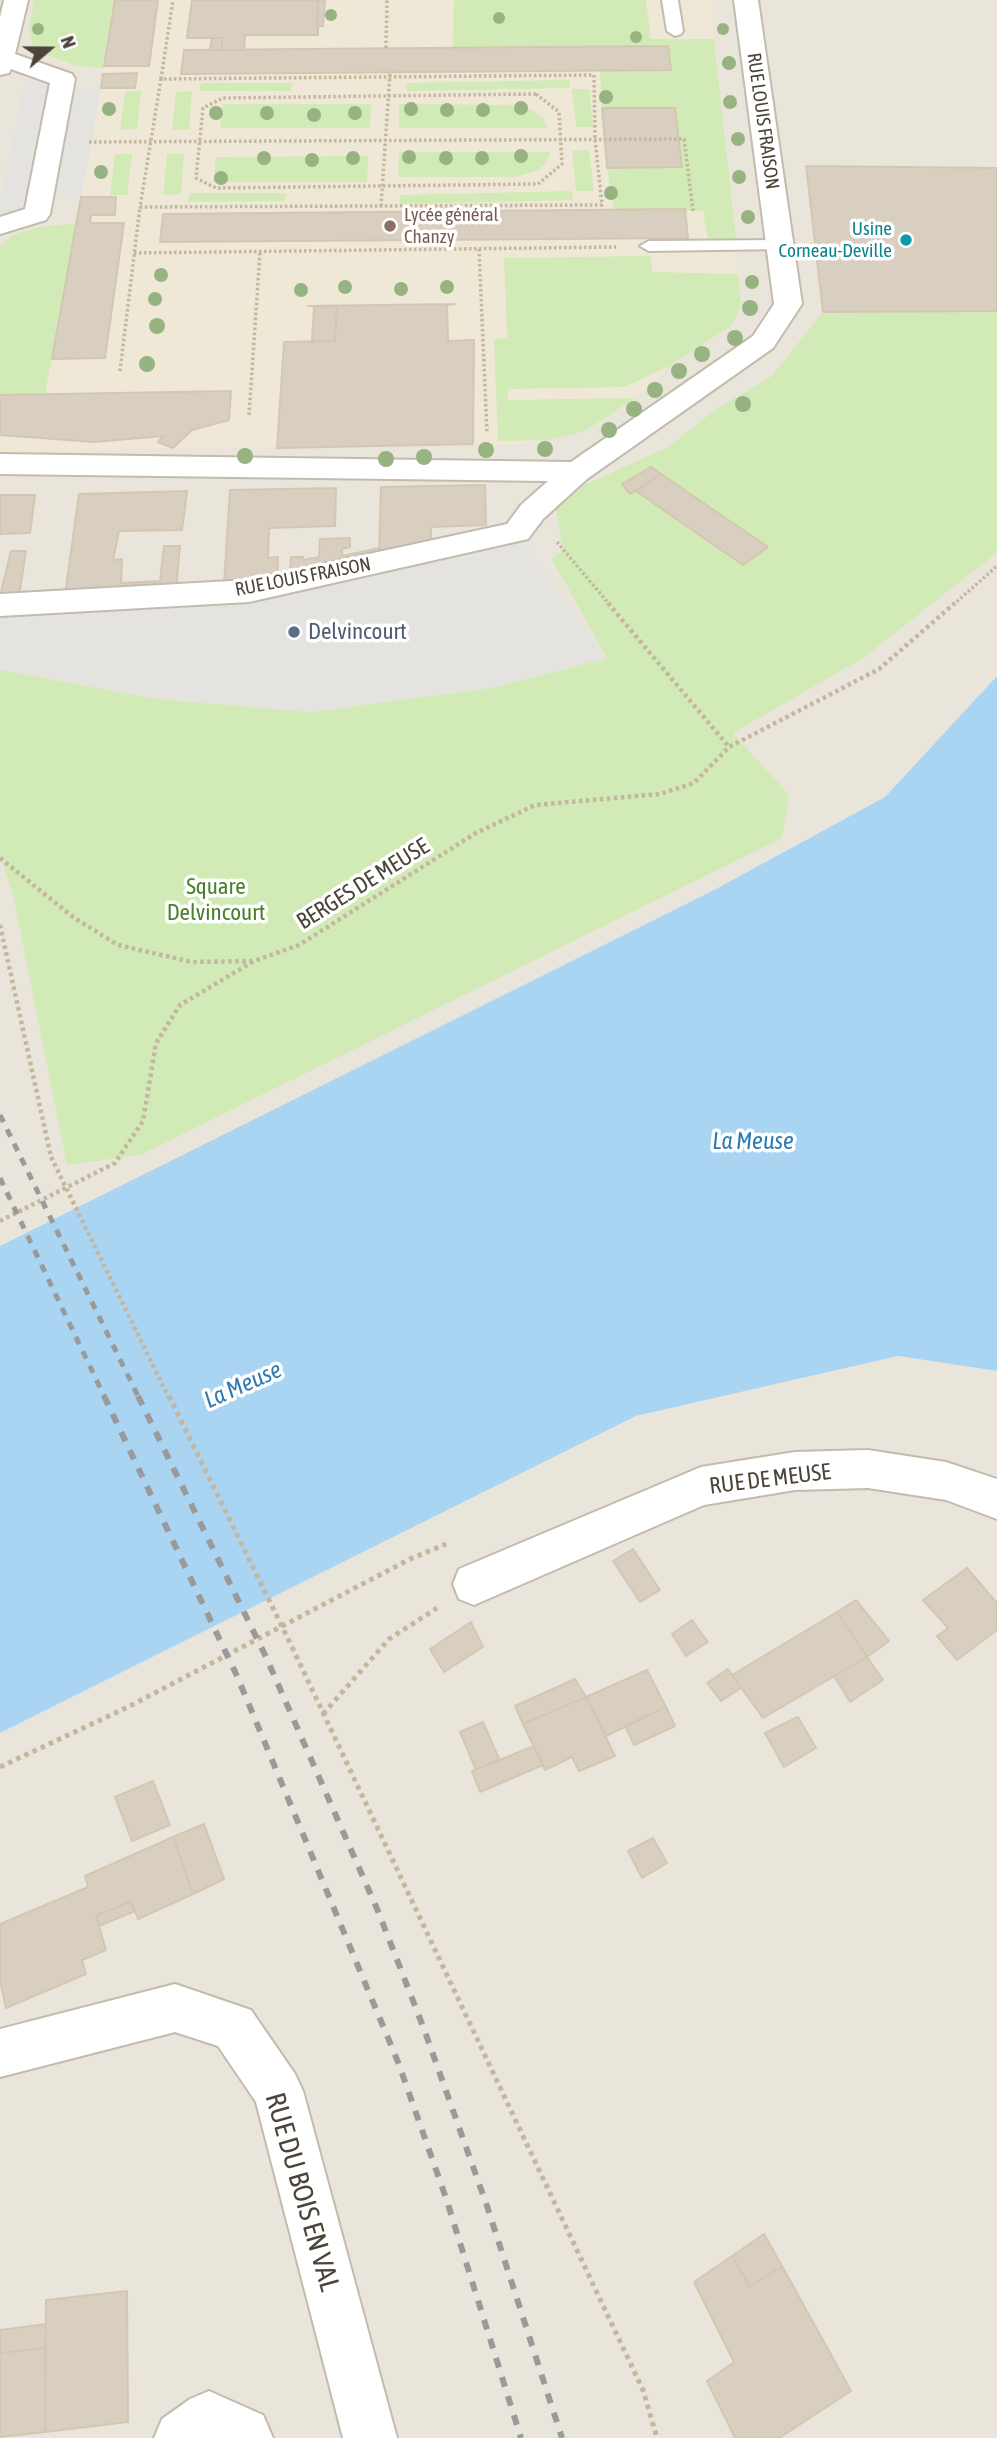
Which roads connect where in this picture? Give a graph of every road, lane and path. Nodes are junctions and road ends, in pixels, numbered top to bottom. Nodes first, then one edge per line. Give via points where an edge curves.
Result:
1 (16, 0) edge
2 (173, 0) edge
3 (387, 0) edge
4 (670, 0) edge
5 (746, 0) edge
6 (675, 31) dead end
7 (386, 48) dead end
8 (1, 63) edge
9 (390, 75) junction
10 (161, 79) junction
11 (390, 96) junction
12 (385, 139) junction
13 (561, 139) junction
14 (595, 139) junction
15 (199, 140) junction
16 (152, 141) junction
17 (49, 143) junction
18 (382, 186) junction
19 (381, 206) junction
20 (140, 207) junction
21 (693, 211) dead end
22 (0, 226) edge
23 (780, 245) junction
24 (649, 246) joint
25 (479, 249) junction
26 (260, 252) junction
27 (134, 253) junction
28 (120, 371) dead end
29 (249, 415) dead end
30 (487, 433) dead end
31 (0, 464) edge
32 (577, 472) junction
33 (532, 512) junction
34 (997, 566) edge
35 (0, 605) edge
36 (729, 747) junction
37 (0, 858) edge
38 (0, 925) edge
39 (254, 961) junction
40 (0, 1221) edge
41 (997, 1499) edge
42 (459, 1539) dead end
43 (474, 1584) joint
44 (323, 1714) junction
45 (0, 1767) edge
46 (0, 2053) edge
47 (181, 2438) edge
48 (246, 2438) edge
49 (370, 2438) edge
50 (657, 2438) edge

1 - 8 street
2 - 10 path
3 - 7 path
4 - 6 lane
5 - 23 street, RUE LOUIS FRAISON
8 - 17 street via 62,79
9 - 10 path
9 - 11 path
9 - 14 path via 594,75
10 - 16 path
11 - 12 path
11 - 13 path via 536,94 559,112
11 - 15 path via 223,98 203,108
12 - 13 path
12 - 15 path
12 - 18 path
13 - 14 path
13 - 18 path via 562,164 538,184
14 - 19 path via 602,205
14 - 21 path via 684,139
15 - 16 path
15 - 18 path via 196,178 216,188
16 - 17 path
16 - 20 path
17 - 22 street via 37,214
18 - 19 path
19 - 20 path
20 - 27 path
23 - 24 lane
23 - 32 street, RUE LOUIS FRAISON via 788,304 763,342
24 - 25 path
25 - 26 path
25 - 30 path
26 - 27 path
26 - 29 path
27 - 28 path
31 - 32 street
32 - 33 street, RUE LOUIS FRAISON
33 - 35 street, RUE LOUIS FRAISON via 517,532 249,591
33 - 36 path
34 - 36 path, BERGES DE MEUSE via 879,669
36 - 39 path, BERGES DE MEUSE via 694,783 660,794 535,805 476,834 299,945
37 - 39 path via 73,917 118,945 192,962
38 - 44 path, bridge via 51,1157
39 - 40 path, BERGES DE MEUSE via 180,1004 156,1043 143,1121 115,1164
41 - 43 street, RUE DE MEUSE via 946,1481 868,1469 795,1471 701,1486
42 - 45 path via 410,1559 128,1707
43 - 44 path via 389,1639
44 - 50 path via 643,2390
46 - 49 street, RUE DU BOIS EN VAL via 175,2008 234,2027 278,2091
47 - 48 street via 209,2418

